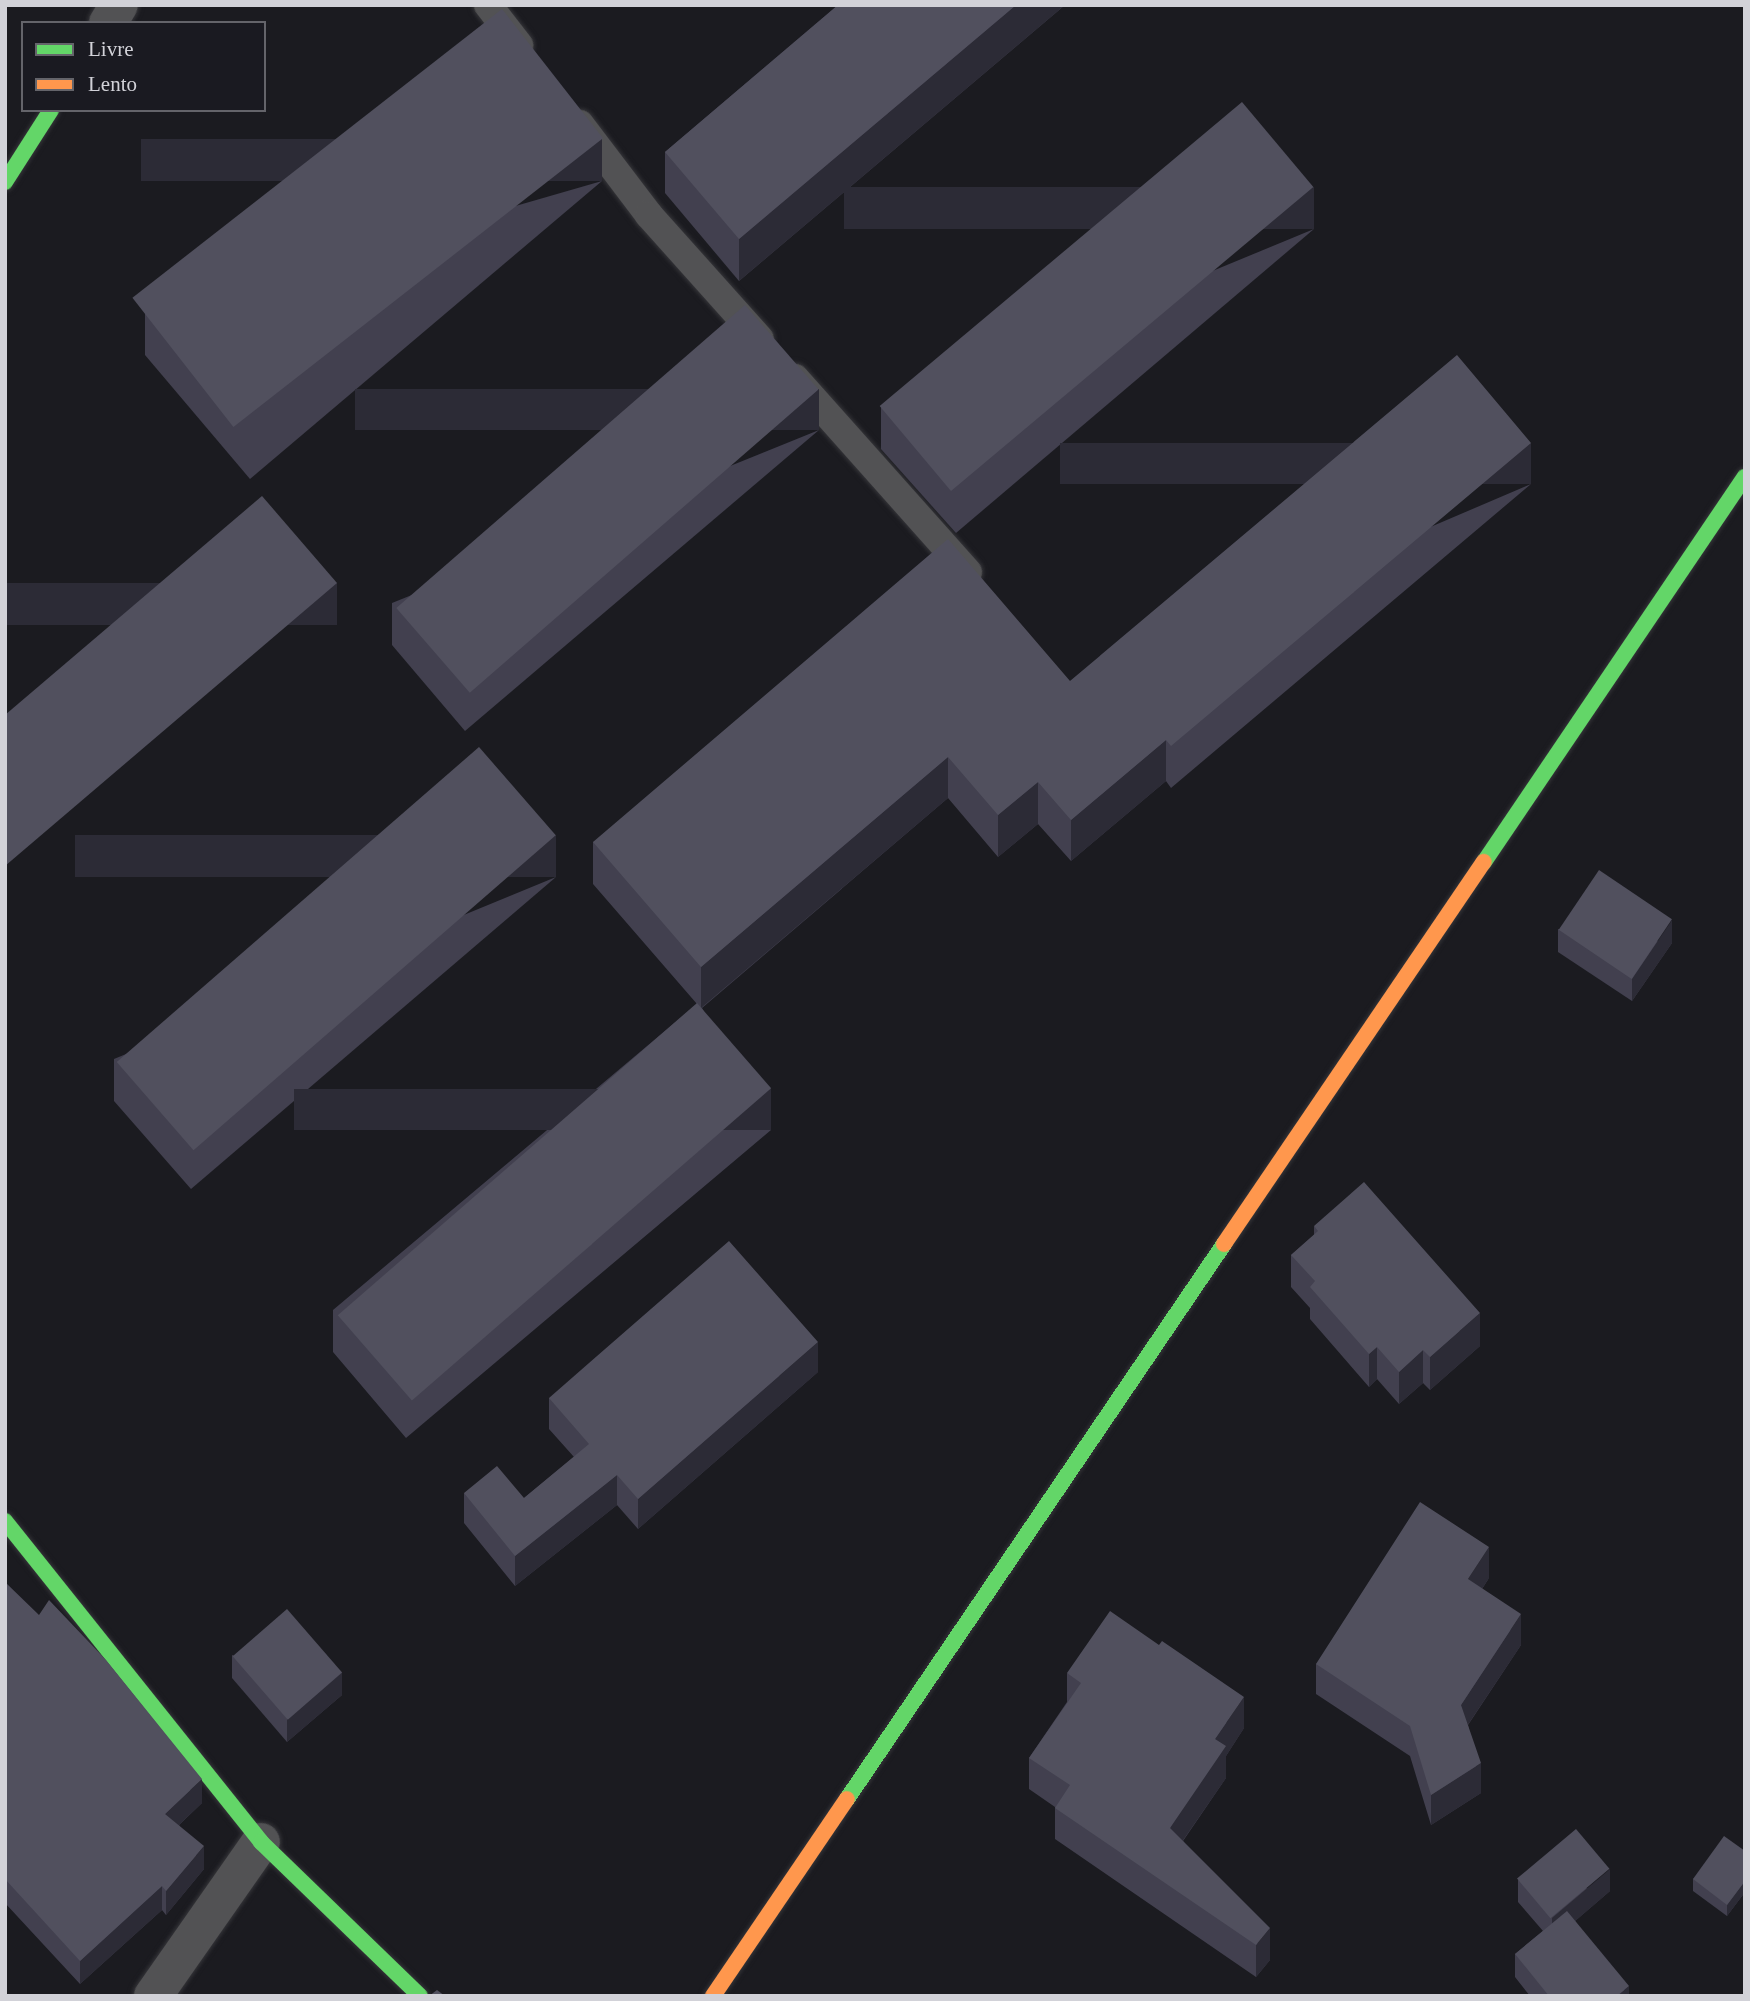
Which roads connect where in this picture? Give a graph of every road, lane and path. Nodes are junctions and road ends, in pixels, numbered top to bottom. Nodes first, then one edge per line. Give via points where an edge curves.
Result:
1 (119, 5) edge
2 (488, 5) edge
3 (109, 21) edge
4 (539, 71) edge
5 (564, 104) edge
6 (50, 112) edge
7 (5, 182) edge
8 (1745, 477) edge
9 (987, 593) edge
10 (5, 1521) edge
11 (261, 1842) junction
12 (153, 1996) edge
13 (420, 1996) edge
14 (713, 1996) edge

1 - 3 street
2 - 4 lane
5 - 9 lane via 649,215
6 - 7 street
8 - 14 street
10 - 11 street
11 - 12 street
11 - 13 street

